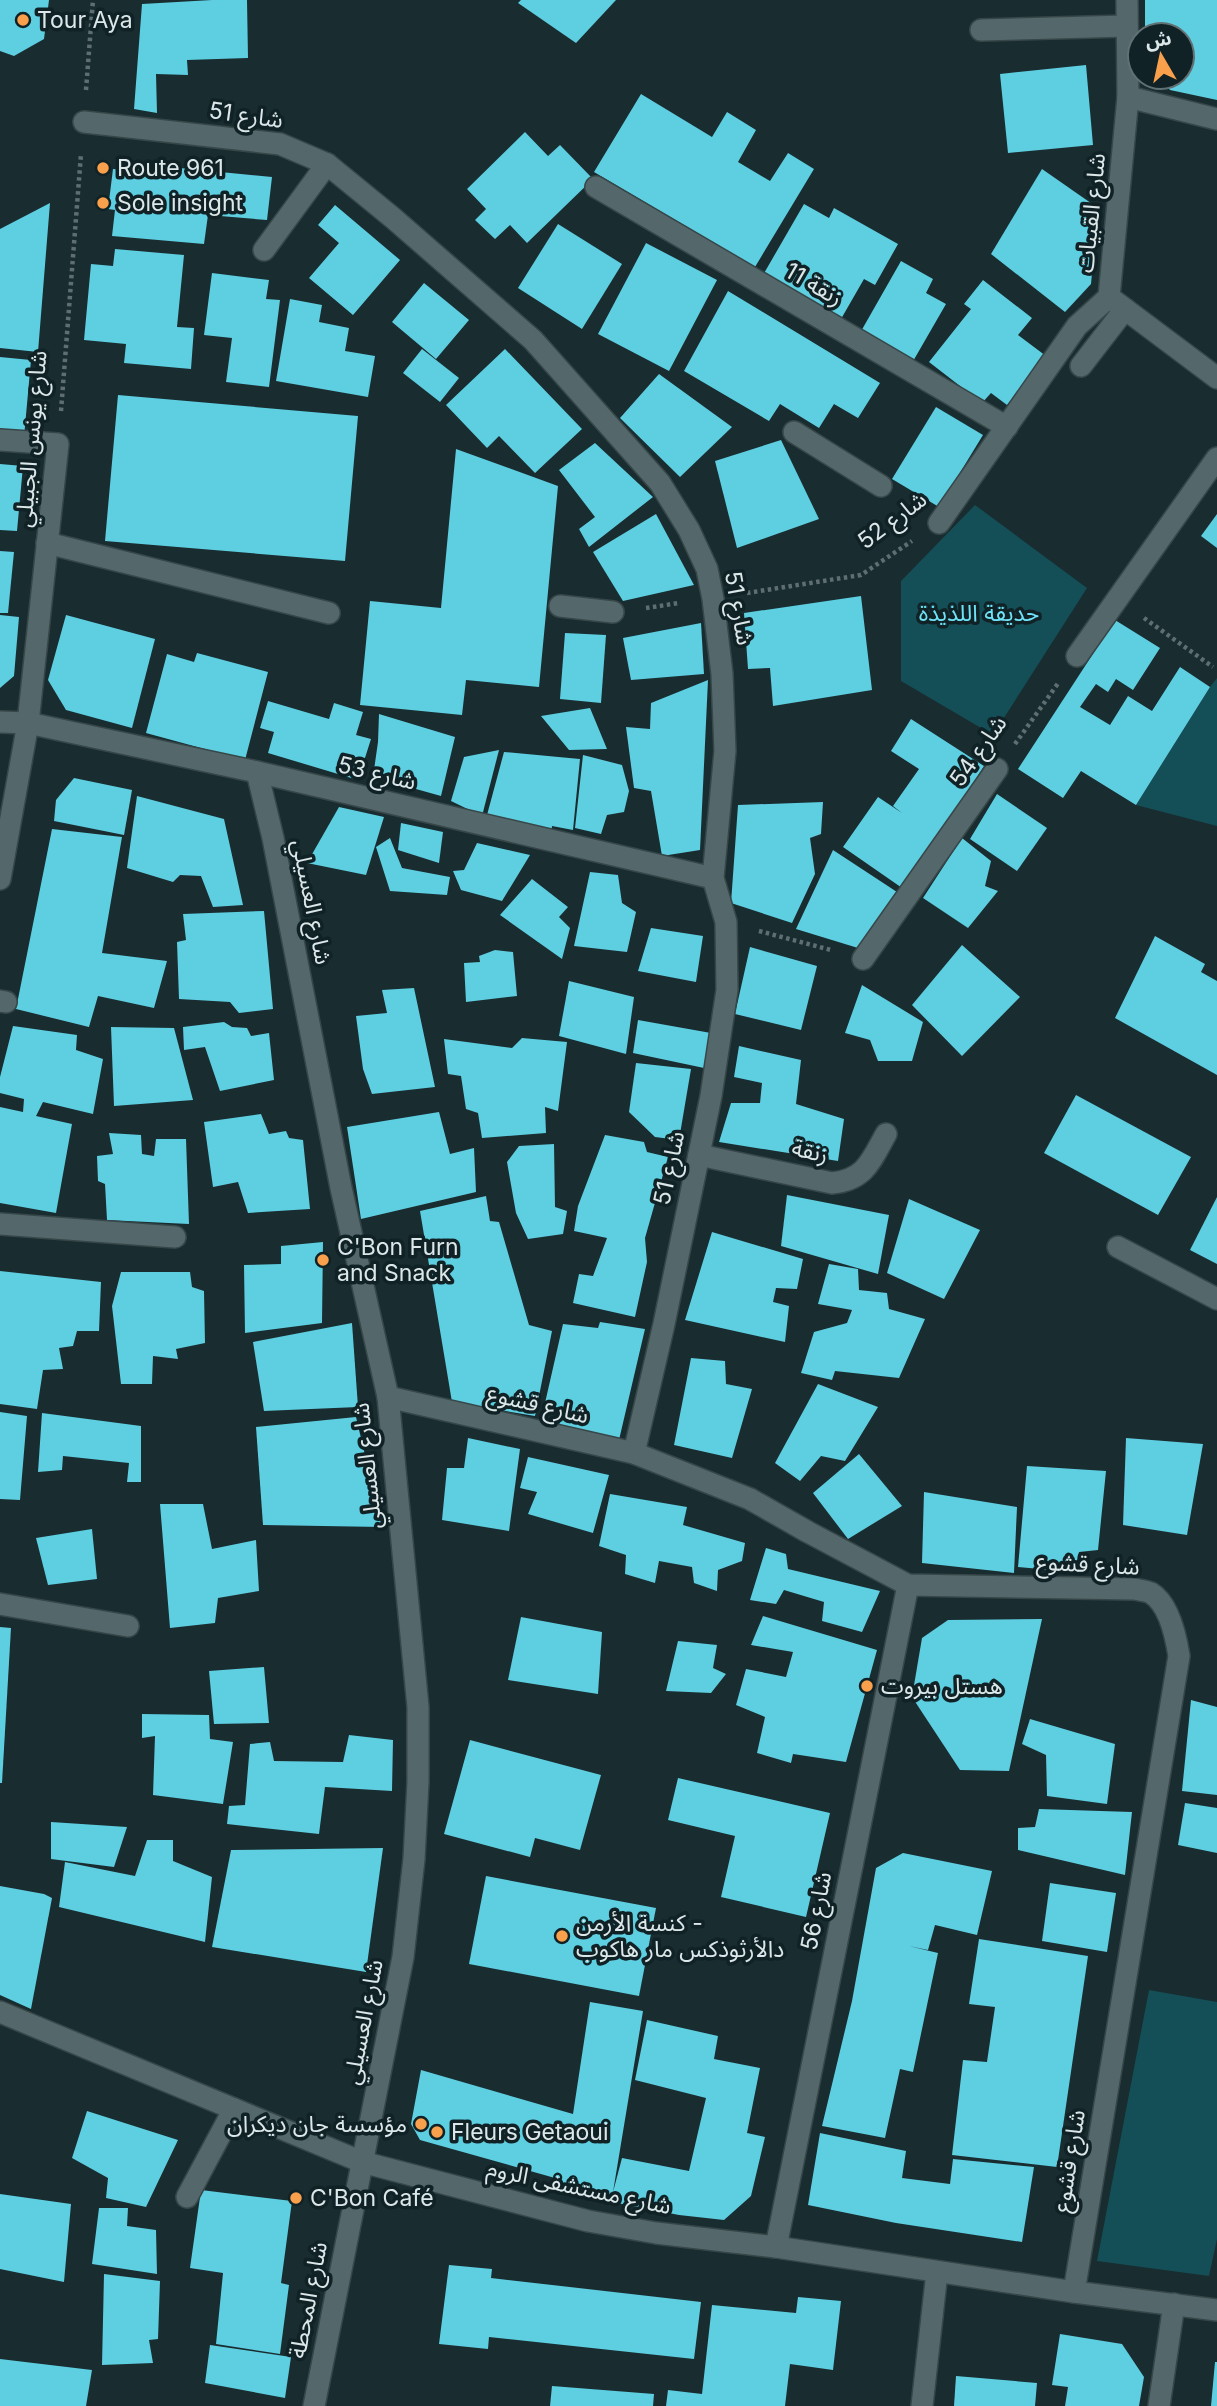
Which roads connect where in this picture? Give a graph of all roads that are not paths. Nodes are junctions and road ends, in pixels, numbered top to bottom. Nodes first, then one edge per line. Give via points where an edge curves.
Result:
1 (1127, 0) edge
2 (1127, 21) edge
3 (1126, 26) edge
4 (981, 30) dead end
5 (1128, 91) edge
6 (1128, 97) junction
7 (1217, 119) edge
8 (84, 122) road end
9 (327, 164) junction
10 (596, 187) dead end
11 (264, 250) dead end
12 (1117, 303) junction
13 (1081, 366) dead end
14 (1217, 378) edge
15 (1007, 427) junction
16 (794, 432) dead end
17 (0, 440) edge
18 (1217, 458) edge
19 (881, 486) dead end
20 (939, 523) road end
21 (47, 543) junction
22 (560, 607) dead end
23 (614, 612) road end
24 (329, 613) dead end
25 (1077, 656) road end
26 (0, 722) edge
27 (28, 723) junction
28 (997, 769) road end
29 (257, 772) junction
30 (4, 839) edge
31 (713, 878) junction
32 (0, 879) edge
33 (863, 959) road end
34 (886, 1134) dead end
35 (699, 1154) junction
36 (0, 1224) edge
37 (175, 1237) dead end
38 (1118, 1247) dead end
39 (1217, 1299) edge
40 (388, 1397) junction
41 (634, 1453) junction
42 (908, 1585) junction
43 (0, 1604) edge
44 (128, 1626) dead end
45 (0, 2012) edge
46 (234, 2109) junction
47 (362, 2162) junction
48 (187, 2197) dead end
49 (776, 2247) junction
50 (937, 2272) junction
51 (1074, 2291) junction
52 (1174, 2304) junction
53 (1217, 2310) edge
54 (314, 2406) edge
55 (922, 2406) edge
56 (1159, 2406) edge

1 - 2 street, شارع القبيات
3 - 4 street
5 - 6 street, شارع القبيات
6 - 7 street
6 - 12 street, شارع القبيات
8 - 9 street, شارع 51 via 280,144
9 - 11 street
9 - 31 street, شارع 51 via 533,340 660,483 689,530 707,569 723,674 725,724
10 - 15 street, زنقة 11
12 - 13 street
12 - 14 street
12 - 15 street, شارع 52 via 1077,326
15 - 20 street, شارع 52
16 - 19 street
17 - 21 street, شارع يونس الجبيلي via 58,444
18 - 25 street
21 - 24 street
21 - 27 street, شارع يونس الجبيلي
22 - 23 street
26 - 27 street, شارع 53
27 - 29 street, شارع 53
27 - 30 street, شارع يونس الجبيلي
28 - 33 street, شارع 54
29 - 31 street, شارع 53
29 - 40 street, شارع العسيلي
30 - 32 street, شارع يونس الجبيلي
31 - 35 street, شارع 51 via 726,922 727,990
34 - 35 street, زنقة via 865,1169 846,1182 831,1183
35 - 41 street, شارع 51
36 - 37 street
38 - 39 street
40 - 41 street, شارع قشوع
40 - 47 street, شارع العسيلي via 418,1707 418,1782 403,1957
41 - 42 street, شارع قشوع via 750,1499
42 - 49 street, شارع 56
42 - 51 street, شارع قشوع via 1134,1589 1151,1593 1174,1629 1179,1656
43 - 44 street
45 - 46 street, شارع مستشفى الروم
46 - 47 street, شارع مستشفى الروم
46 - 48 street
47 - 49 street, شارع مستشفى الروم via 588,2221
47 - 54 street, شارع المحطة
49 - 50 street, شارع مستشفى الروم
50 - 51 street, شارع مستشفى الروم
50 - 55 street
51 - 52 street, شارع مستشفى الروم
52 - 53 street, شارع مستشفى الروم
52 - 56 street

